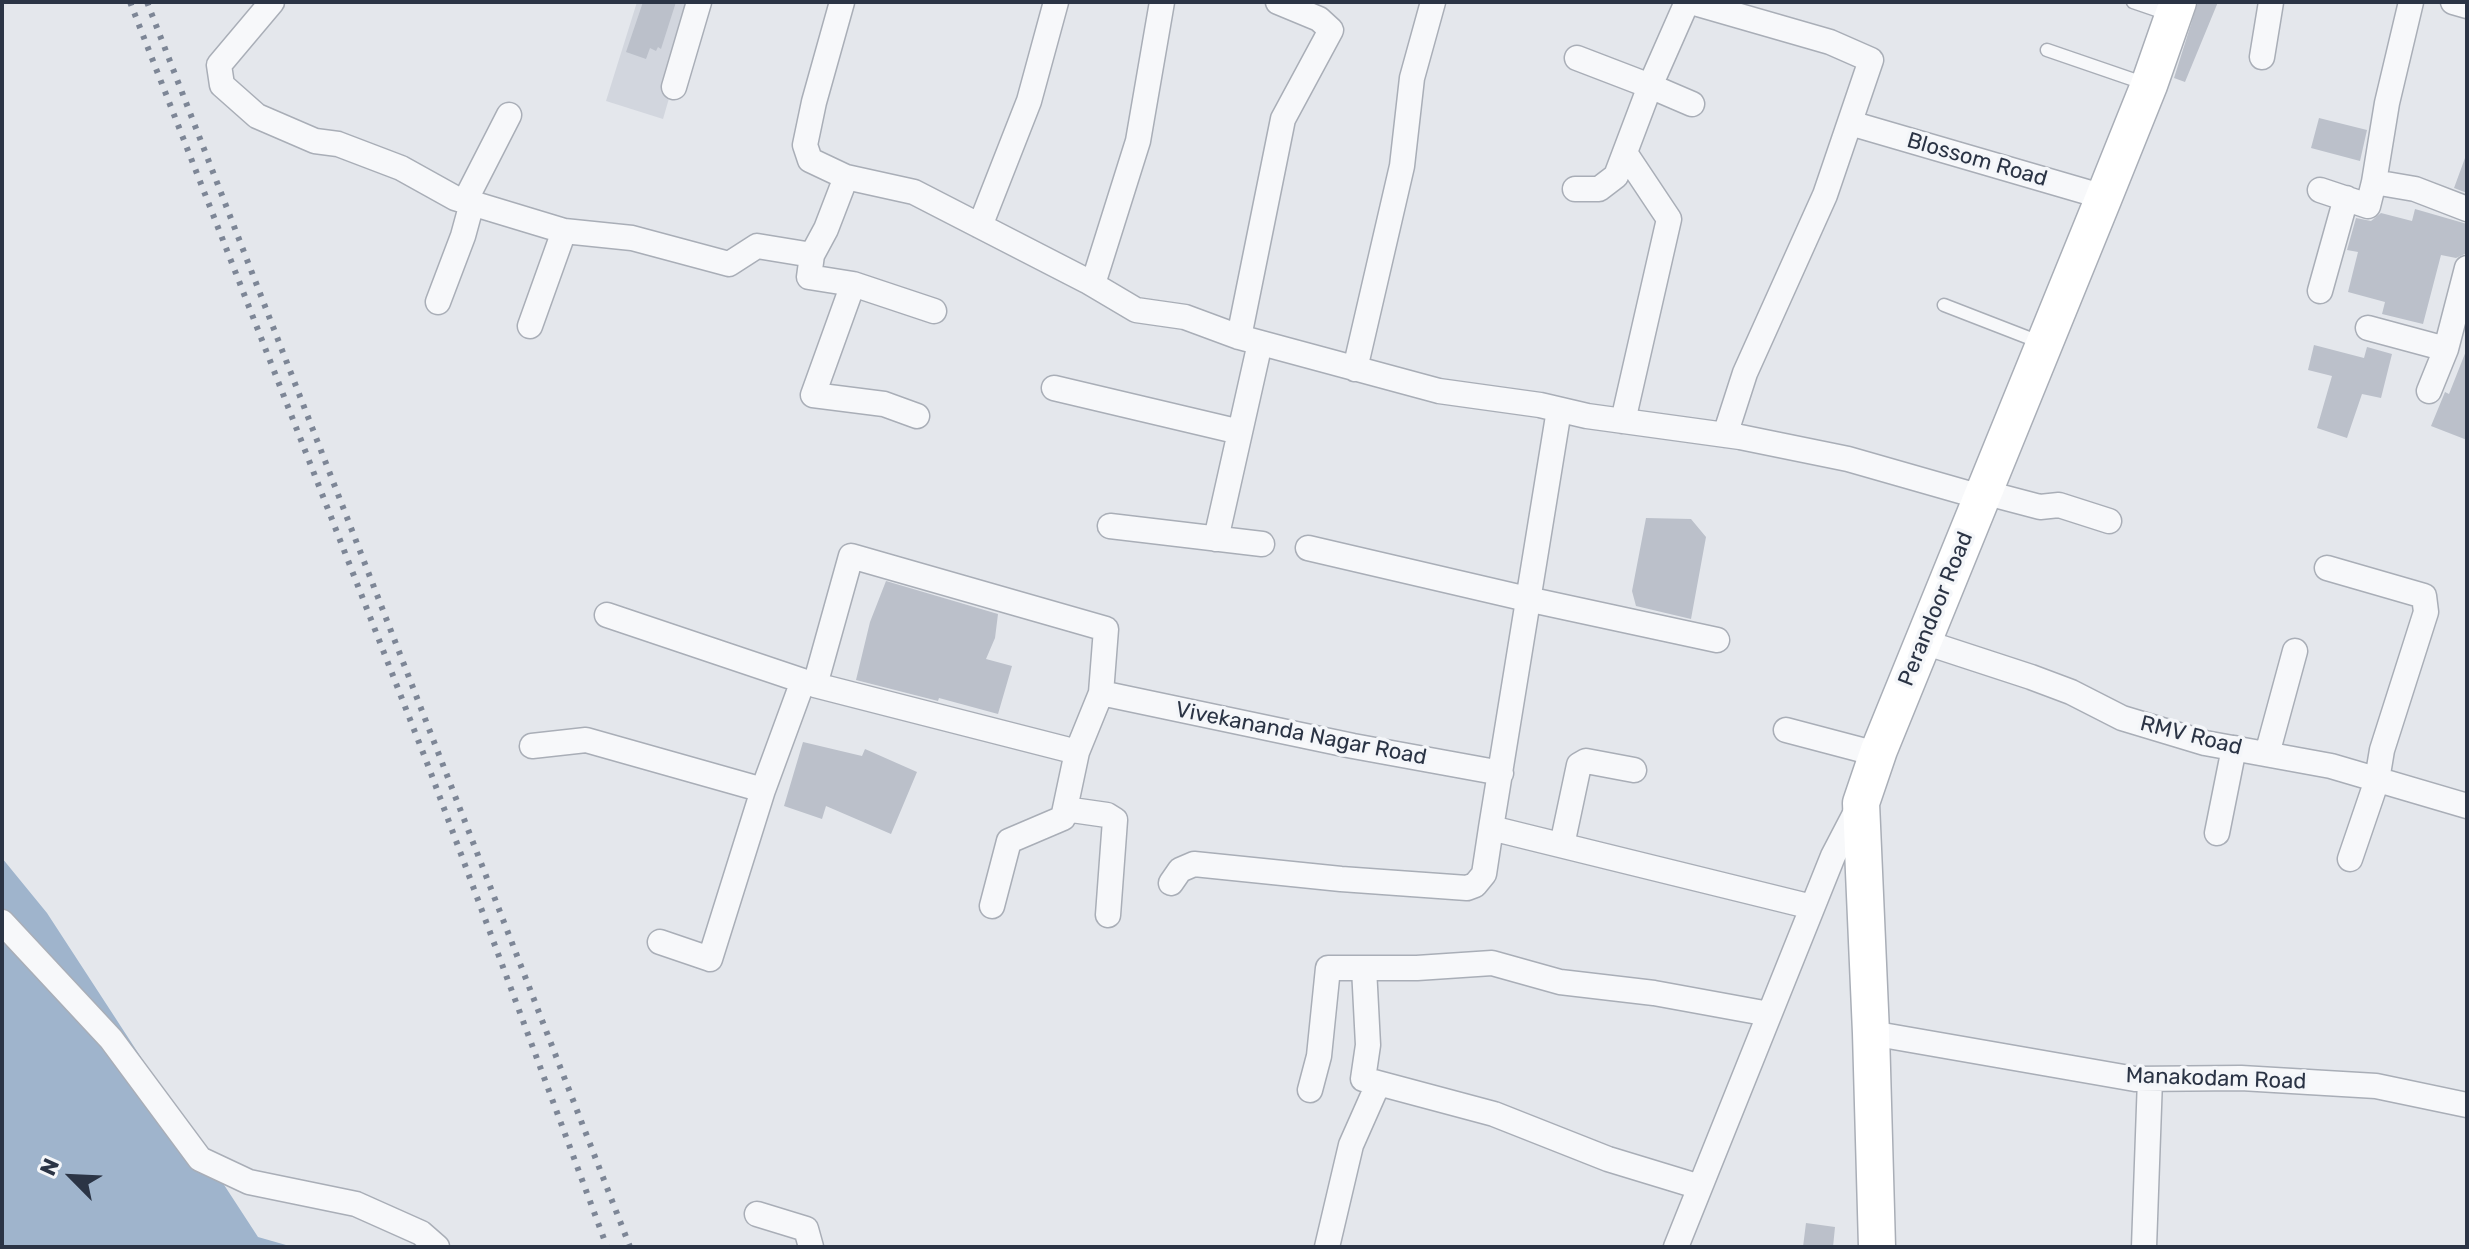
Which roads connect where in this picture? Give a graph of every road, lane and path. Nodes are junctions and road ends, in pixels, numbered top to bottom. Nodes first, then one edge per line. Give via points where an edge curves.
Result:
1 (272, 2) edge
2 (699, 2) edge
3 (842, 2) edge
4 (1056, 2) edge
5 (1162, 2) edge
6 (1278, 2) edge
7 (1433, 2) edge
8 (1689, 2) edge
9 (2133, 2) edge
10 (2271, 2) edge
11 (2411, 2) edge
12 (2453, 2) edge
13 (2467, 6) edge
14 (2175, 9) edge
15 (2047, 50) dead end
16 (2262, 57) dead end
17 (1577, 58) dead end
18 (2149, 85) junction
19 (1650, 86) junction
20 (674, 87) dead end
21 (1692, 104) dead end
22 (509, 115) dead end
23 (1850, 123) junction
24 (1625, 153) junction
25 (846, 177) junction
26 (2374, 182) junction
27 (1575, 189) dead end
28 (2320, 190) dead end
29 (2104, 197) junction
30 (2346, 198) junction
31 (468, 202) junction
32 (2467, 209) edge
33 (980, 226) junction
34 (564, 231) junction
35 (812, 255) junction
36 (2467, 268) edge
37 (853, 284) junction
38 (1093, 284) junction
39 (2320, 291) dead end
40 (438, 302) dead end
41 (1944, 305) dead end
42 (934, 311) dead end
43 (530, 326) dead end
44 (2368, 328) dead end
45 (1249, 340) junction
46 (2044, 344) junction
47 (2446, 349) junction
48 (1355, 369) junction
49 (1054, 388) dead end
50 (2429, 391) dead end
51 (1559, 410) junction
52 (917, 416) dead end
53 (1623, 421) junction
54 (1240, 432) junction
55 (1725, 435) junction
56 (1982, 494) junction
57 (2109, 521) dead end
58 (1110, 526) dead end
59 (1216, 539) junction
60 (1262, 544) dead end
61 (1308, 548) dead end
62 (2327, 568) dead end
63 (1527, 599) junction
64 (607, 615) dead end
65 (1717, 640) dead end
66 (1924, 642) junction
67 (2295, 651) dead end
68 (809, 683) junction
69 (1101, 693) junction
70 (1786, 730) dead end
71 (532, 746) dead end
72 (2234, 748) junction
73 (1077, 752) junction
74 (1877, 754) junction
75 (2267, 754) junction
76 (1634, 770) dead end
77 (1501, 773) junction
78 (2377, 780) junction
79 (763, 790) junction
80 (1861, 803) junction
81 (2467, 806) edge
82 (1065, 809) junction
83 (1491, 828) junction
84 (2217, 833) dead end
85 (1562, 845) junction
86 (2350, 859) dead end
87 (1171, 883) dead end
88 (992, 906) dead end
89 (1812, 907) junction
90 (1108, 915) dead end
91 (2, 922) edge
92 (660, 942) dead end
93 (1364, 968) junction
94 (1769, 1014) junction
95 (1871, 1033) junction
96 (2150, 1079) junction
97 (1378, 1084) junction
98 (1310, 1090) dead end
99 (2467, 1105) edge
100 (1700, 1187) junction
101 (757, 1214) dead end
102 (437, 1247) edge
103 (811, 1247) edge
104 (1327, 1247) edge
105 (1676, 1247) edge
106 (1877, 1247) edge
107 (2144, 1247) edge

1 - 31 street via 219,65 222,85 257,116 401,168
2 - 20 street
3 - 25 street via 805,145 810,160
4 - 33 street via 1029,101
5 - 38 street via 1138,141
6 - 45 street via 1319,19 1331,30 1283,119
7 - 48 street via 1412,78 1402,166
8 - 19 street
8 - 23 street via 1830,42 1871,60
9 - 14 lane
10 - 16 street
11 - 26 street
12 - 13 street
14 - 18 main road, Perandoor Road
15 - 18 lane
17 - 19 street
18 - 29 main road, Perandoor Road
19 - 21 street
19 - 24 street
22 - 31 street
23 - 29 street, Blossom Road
23 - 55 street via 1825,195 1745,373
24 - 27 street via 1616,176 1599,189
24 - 53 street via 1669,219
25 - 33 street via 914,192
25 - 35 street
26 - 30 street via 2368,206
26 - 32 street via 2415,189
28 - 30 street
29 - 46 main road, Perandoor Road
30 - 39 street
31 - 34 street
31 - 40 street via 463,236
33 - 38 street
34 - 35 street via 632,238 729,264 757,246
34 - 43 street
35 - 37 street via 809,277
36 - 47 street
37 - 42 street
37 - 52 street via 813,395 884,404
38 - 45 street via 1136,310 1185,317
41 - 46 lane
44 - 47 street
45 - 48 street
45 - 54 street
46 - 56 main road, Perandoor Road
47 - 50 street
48 - 51 street via 1439,391
49 - 54 street
51 - 53 street
51 - 63 street
53 - 55 street
54 - 59 street
55 - 56 street via 1848,459
56 - 57 street via 2040,507 2059,505
56 - 66 main road, Perandoor Road
58 - 59 street
59 - 60 street
61 - 63 street
62 - 78 street via 2424,596 2426,612
63 - 65 street
63 - 77 street
64 - 68 street
66 - 72 street, RMV Road via 2071,692 2122,718
66 - 74 main road, Perandoor Road
67 - 75 street
68 - 69 street via 851,556 1106,629
68 - 73 street
68 - 79 street
69 - 73 street
69 - 77 street, Vivekananda Nagar Road
70 - 74 street
71 - 79 street via 586,740
72 - 75 street, RMV Road
72 - 84 street
73 - 82 street
74 - 80 main road, Perandoor Road
75 - 78 street, RMV Road
76 - 85 street via 1586,761 1579,765
77 - 83 street
78 - 81 street, RMV Road
78 - 86 street
79 - 92 street via 710,959
80 - 89 street
80 - 95 main road, Perandoor Road
82 - 88 street via 1063,818 1009,841
82 - 90 street via 1115,820
83 - 85 street
83 - 87 street via 1484,874 1467,888 1194,864 1180,870
85 - 89 street
89 - 94 street
91 - 102 street via 111,1039 200,1159 249,1182 356,1204 421,1233
93 - 94 street via 1492,963 1560,982
93 - 97 street via 1368,1045 1363,1079
93 - 98 street via 1328,968
94 - 100 street
95 - 96 street, Manakodam Road
95 - 106 main road, Perandoor Road
96 - 99 street, Manakodam Road via 2376,1086
96 - 107 street
97 - 100 street via 1494,1114 1608,1159
97 - 104 street via 1351,1145
100 - 105 street
101 - 103 street via 806,1229

